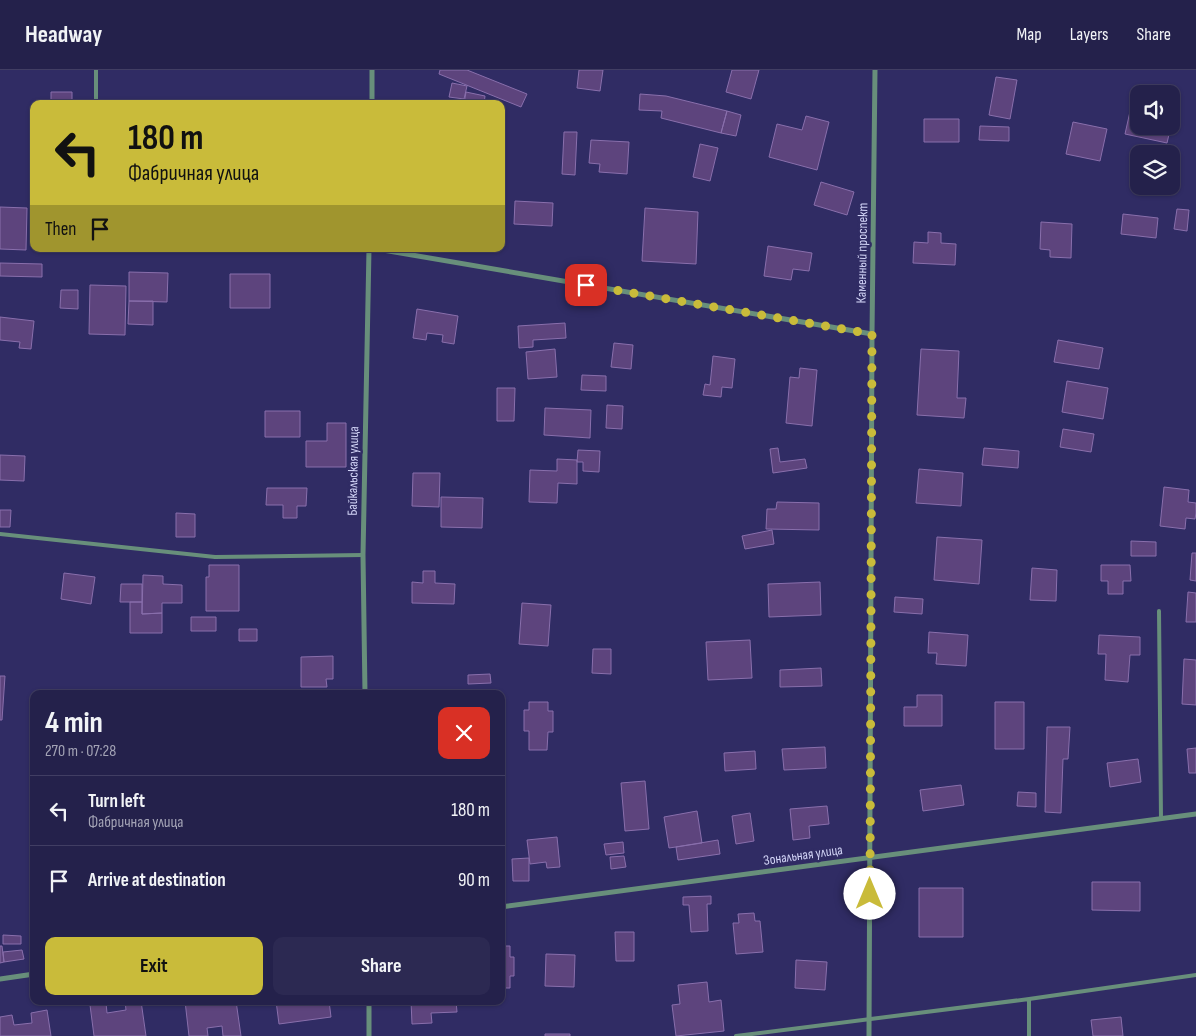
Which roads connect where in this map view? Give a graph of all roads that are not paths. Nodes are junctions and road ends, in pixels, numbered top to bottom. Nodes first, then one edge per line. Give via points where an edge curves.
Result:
1 (96, 70) edge
2 (372, 70) edge
3 (875, 70) edge
4 (96, 100) edge
5 (372, 100) edge
6 (369, 252) edge
7 (394, 252) edge
8 (872, 334) junction
9 (0, 534) edge
10 (363, 555) junction
11 (1159, 611) dead end
12 (365, 690) edge
13 (1196, 814) edge
14 (1161, 818) junction
15 (870, 858) junction
16 (505, 906) edge
17 (30, 975) edge
18 (1196, 975) edge
19 (0, 979) edge
20 (1029, 999) junction
21 (369, 1005) edge
22 (869, 1020) junction
23 (369, 1036) edge
24 (736, 1036) edge
25 (869, 1036) edge
26 (1029, 1036) edge

1 - 4 lane
2 - 5 street
3 - 8 street, Каменный проспект
6 - 10 street, Байкальская улица
7 - 8 street
8 - 15 street, Каменный проспект
9 - 10 lane via 215,557
10 - 12 street, Байкальская улица
11 - 14 lane
13 - 14 street, Зональная улица
14 - 15 street, Зональная улица
15 - 16 street, Зональная улица
15 - 22 street, Каменный проспект
17 - 19 street
18 - 20 lane
20 - 22 lane
20 - 26 lane
21 - 23 street
22 - 24 lane
22 - 25 street, Каменный проспект

